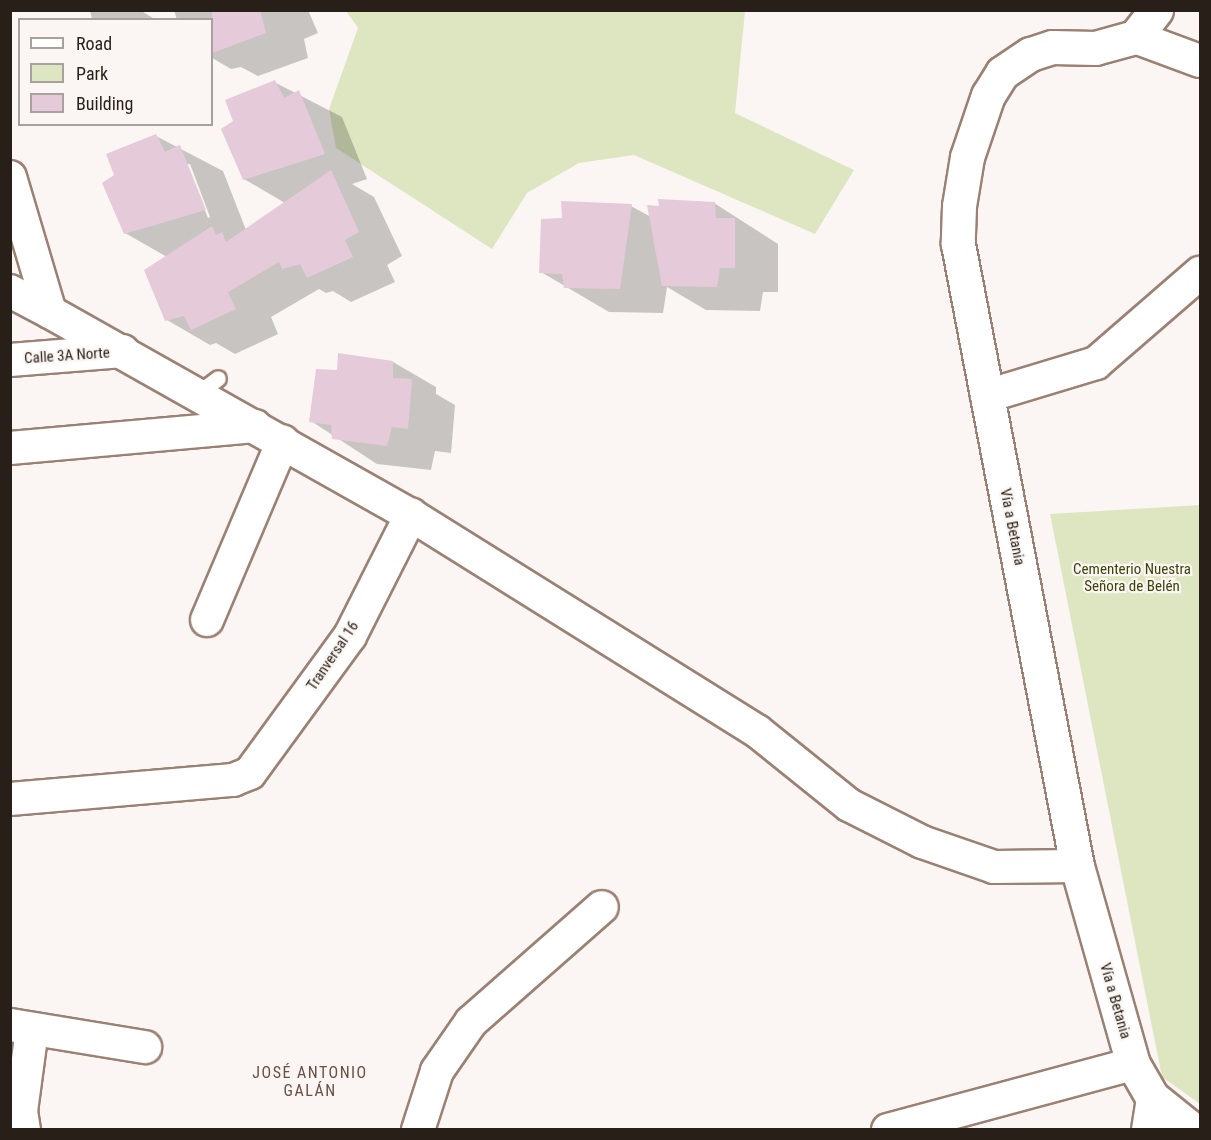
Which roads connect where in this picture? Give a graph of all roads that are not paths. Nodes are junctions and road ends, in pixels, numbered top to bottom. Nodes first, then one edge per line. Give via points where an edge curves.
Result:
1 (1156, 10) edge
2 (1135, 38) junction
3 (1200, 61) edge
4 (10, 177) edge
5 (1200, 273) edge
6 (10, 291) edge
7 (50, 312) junction
8 (123, 351) junction
9 (10, 360) edge
10 (987, 396) junction
11 (255, 426) junction
12 (283, 441) junction
13 (10, 448) edge
14 (411, 515) junction
15 (207, 620) dead end
16 (10, 799) edge
17 (1077, 866) junction
18 (602, 907) dead end
19 (21, 1028) edge
20 (145, 1047) dead end
21 (1133, 1064) junction
22 (1153, 1098) junction
23 (18, 1119) edge
24 (901, 1128) edge
25 (418, 1130) edge
26 (1148, 1130) edge
27 (1193, 1130) edge

1 - 2 street
2 - 3 street
2 - 10 street, Vía a Betania via 1095,48 1052,47 1030,54 1002,74 988,95 967,157 958,234
4 - 7 street
5 - 10 street via 1096,363
6 - 7 street
7 - 8 street
8 - 9 street, Calle 3A Norte
8 - 11 street via 207,386
10 - 17 street, Vía a Betania
11 - 12 street
11 - 13 street
12 - 14 street
12 - 15 street
14 - 16 street, Tranversal 16 via 350,636 250,773 233,780
14 - 17 street via 757,731 849,805 922,842 994,867
17 - 21 street, Vía a Betania
18 - 25 street via 471,1022 437,1071
19 - 20 street
19 - 23 street
21 - 22 street, Vía a Betania
21 - 24 street
22 - 26 street
22 - 27 street, Vía a Betania

